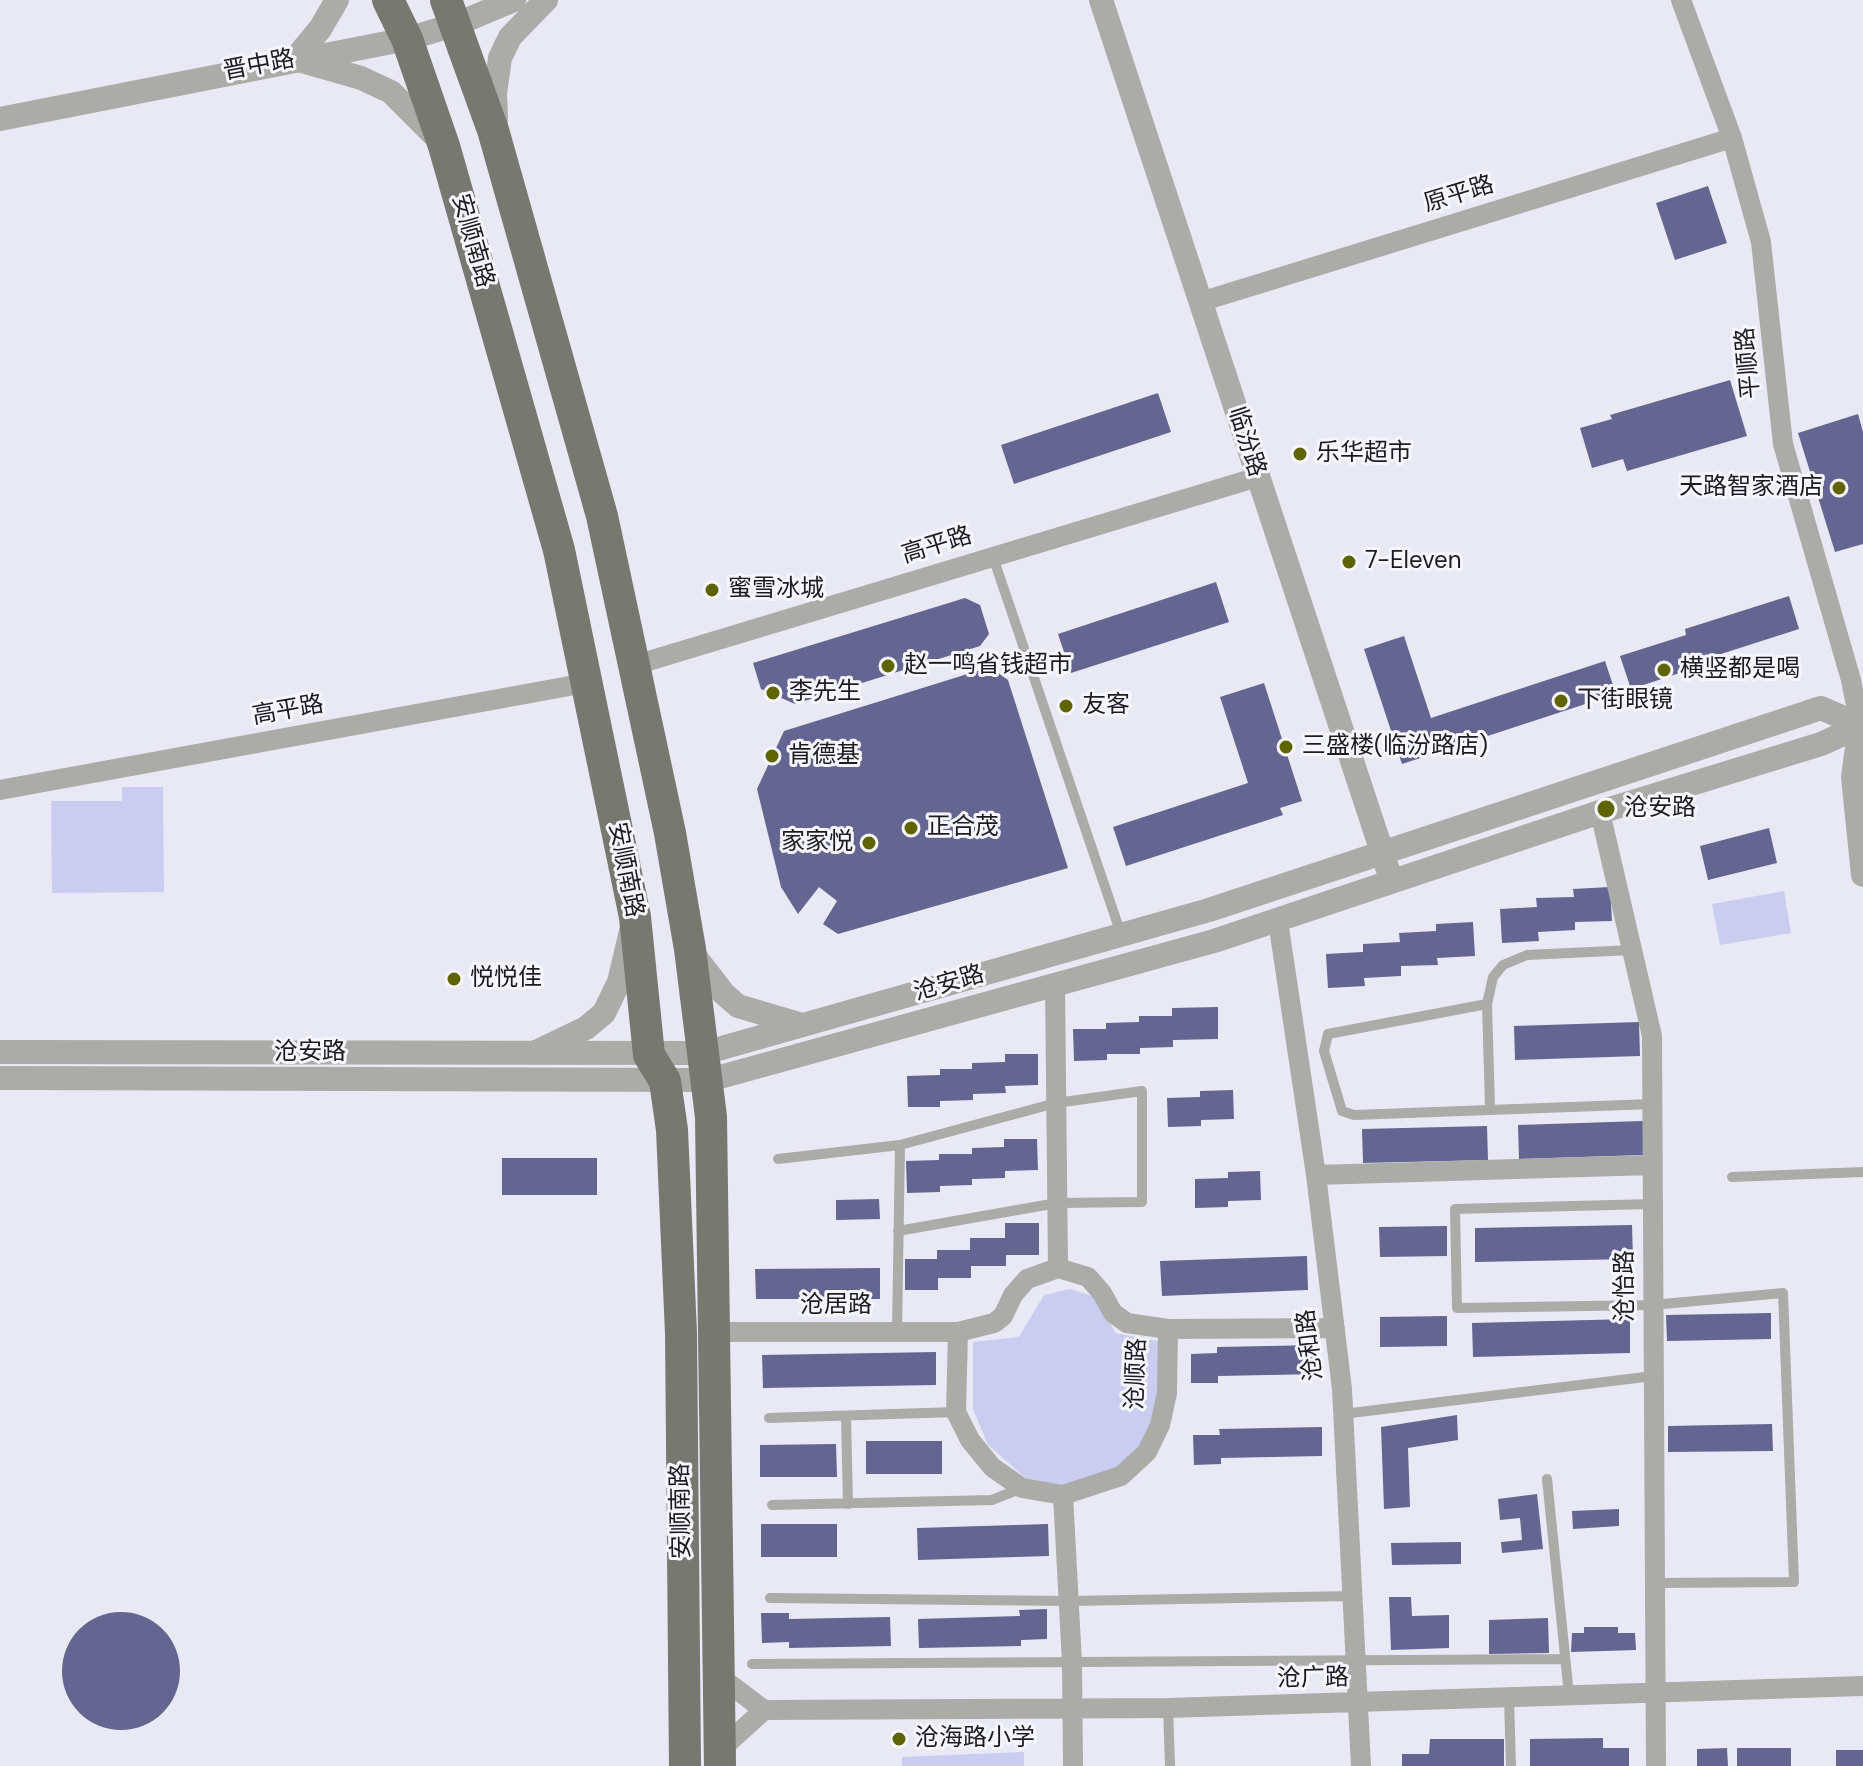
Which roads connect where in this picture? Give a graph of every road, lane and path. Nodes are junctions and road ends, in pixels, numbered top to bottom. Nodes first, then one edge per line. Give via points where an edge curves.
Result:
1 (337, 0) edge
2 (388, 0) edge
3 (514, 0) edge
4 (546, 0) edge
5 (1101, 0) edge
6 (1681, 0) edge
7 (452, 12) edge
8 (407, 39) junction
9 (295, 59) junction
10 (0, 119) edge
11 (1732, 138) junction
12 (444, 146) junction
13 (497, 146) junction
14 (1200, 302) junction
15 (1258, 477) junction
16 (993, 557) junction
17 (632, 666) junction
18 (586, 683) junction
19 (1862, 725) edge
20 (0, 790) edge
21 (1600, 812) junction
22 (1383, 855) junction
23 (1863, 875) edge
24 (1393, 884) junction
25 (635, 917) junction
26 (1278, 921) junction
27 (1122, 935) junction
28 (690, 949) junction
29 (1632, 950) junction
30 (1055, 984) junction
31 (1487, 1004) junction
32 (804, 1025) junction
33 (0, 1052) edge
34 (532, 1054) junction
35 (706, 1066) junction
36 (657, 1068) junction
37 (0, 1078) edge
38 (1056, 1103) junction
39 (1652, 1104) junction
40 (1490, 1108) junction
41 (900, 1145) junction
42 (778, 1159) dead end
43 (1651, 1165) junction
44 (1863, 1172) edge
45 (1316, 1175) junction
46 (1732, 1177) dead end
47 (1057, 1203) junction
48 (1652, 1204) junction
49 (898, 1231) junction
50 (1058, 1268) junction
51 (1652, 1305) junction
52 (1335, 1328) junction
53 (1168, 1329) junction
54 (714, 1332) junction
55 (897, 1332) junction
56 (958, 1332) junction
57 (1653, 1376) junction
58 (956, 1412) junction
59 (1343, 1414) junction
60 (846, 1417) junction
61 (769, 1418) dead end
62 (1547, 1479) dead end
63 (1022, 1488) junction
64 (1063, 1495) junction
65 (848, 1504) junction
66 (772, 1505) dead end
67 (1655, 1583) junction
68 (1352, 1596) junction
69 (770, 1598) dead end
70 (1070, 1601) junction
71 (1565, 1659) junction
72 (1355, 1661) junction
73 (1072, 1663) junction
74 (752, 1664) dead end
75 (719, 1676) junction
76 (1863, 1686) edge
77 (1656, 1695) junction
78 (1569, 1697) junction
79 (1509, 1699) junction
80 (1358, 1704) junction
81 (1168, 1708) junction
82 (764, 1710) junction
83 (1072, 1710) junction
84 (720, 1758) edge
85 (685, 1766) edge
86 (1073, 1766) edge
87 (1170, 1766) edge
88 (1361, 1766) edge
89 (1511, 1766) edge
90 (1656, 1766) edge

1 - 9 street
2 - 8 main road, 安顺南路
3 - 7 street, 晋中路
4 - 13 street via 510,37 500,58
5 - 14 street, 临汾路
6 - 11 street, 平顺路
7 - 8 street, 晋中路
7 - 13 main road, 安顺南路
8 - 9 street, 晋中路
8 - 12 main road, 安顺南路
9 - 10 street, 晋中路
9 - 12 street via 391,92
11 - 14 street, 原平路
11 - 19 street, 平顺路 via 1761,242 1783,444
12 - 18 main road, 安顺南路 via 559,550
13 - 17 main road, 安顺南路 via 602,516
14 - 15 street, 临汾路
15 - 16 street, 高平路
15 - 22 street, 临汾路
16 - 17 street, 高平路
16 - 27 lane
17 - 28 main road, 安顺南路
18 - 20 street, 高平路
18 - 25 main road, 安顺南路
19 - 21 street, 沧安路 via 1821,744
19 - 22 street, 沧安路 via 1821,708
19 - 23 street via 1854,797
21 - 24 street, 沧安路
21 - 29 street, 沧怡路
22 - 24 street, 临汾路
22 - 27 street, 沧安路
24 - 26 street, 沧安路
25 - 34 street via 619,982 604,1013 586,1028
25 - 36 main road, 安顺南路
26 - 30 street, 沧安路
26 - 45 street, 沧和路
27 - 32 street, 沧安路
28 - 32 street via 738,1006
28 - 35 main road, 安顺南路
29 - 31 lane via 1515,958 1493,977
29 - 39 street, 沧怡路 via 1652,1036
30 - 35 street, 沧安路
30 - 38 street
31 - 40 lane
31 - 40 lane via 1334,1031 1328,1034 1324,1051 1339,1106 1347,1114
32 - 35 street, 沧安路
33 - 34 street, 沧安路
34 - 36 street, 沧安路
35 - 36 street, 沧安路
35 - 54 main road, 安顺南路
36 - 37 street
36 - 85 main road, 安顺南路 via 672,1130 681,1333
38 - 41 lane
38 - 47 street
38 - 47 lane via 1142,1091 1142,1202
39 - 40 lane
39 - 43 street, 沧怡路
41 - 42 lane
41 - 49 lane
43 - 45 street
43 - 48 street, 沧怡路
44 - 46 lane
45 - 52 street, 沧和路
47 - 49 lane
47 - 50 street
48 - 51 street, 沧怡路
48 - 51 lane via 1455,1209 1457,1308
49 - 55 lane
50 - 53 street, 沧顺路 via 1088,1277 1113,1313 1127,1323
50 - 56 street via 1027,1279 994,1323
51 - 57 street, 沧怡路
51 - 67 lane via 1783,1293 1794,1582
52 - 53 street
52 - 59 street, 沧和路
53 - 64 street, 沧顺路 via 1167,1393 1147,1452 1121,1476
54 - 55 street, 沧居路
54 - 75 main road, 安顺南路
55 - 56 street, 沧居路
56 - 58 street
57 - 59 lane
57 - 67 street, 沧怡路
58 - 60 lane
58 - 63 street, 沧顺路 via 992,1467
59 - 68 street, 沧和路
60 - 61 lane
60 - 65 lane
62 - 71 lane
63 - 64 street, 沧顺路
63 - 65 lane via 992,1500
64 - 70 street
65 - 66 lane
67 - 77 street, 沧怡路
68 - 70 lane
68 - 72 street, 沧和路
69 - 70 lane
70 - 73 street
71 - 72 lane
71 - 78 lane
72 - 73 lane
72 - 80 street, 沧和路
73 - 74 lane
73 - 83 street
75 - 82 street
75 - 84 main road, 安顺南路
76 - 77 street, 沧广路
77 - 78 street, 沧广路
77 - 90 street, 沧怡路
78 - 79 street, 沧广路
79 - 80 street, 沧广路
79 - 89 lane
80 - 81 street, 沧广路
80 - 88 street, 沧和路
81 - 83 street, 沧广路
81 - 87 lane
82 - 83 street, 沧广路
82 - 84 street
83 - 86 street

